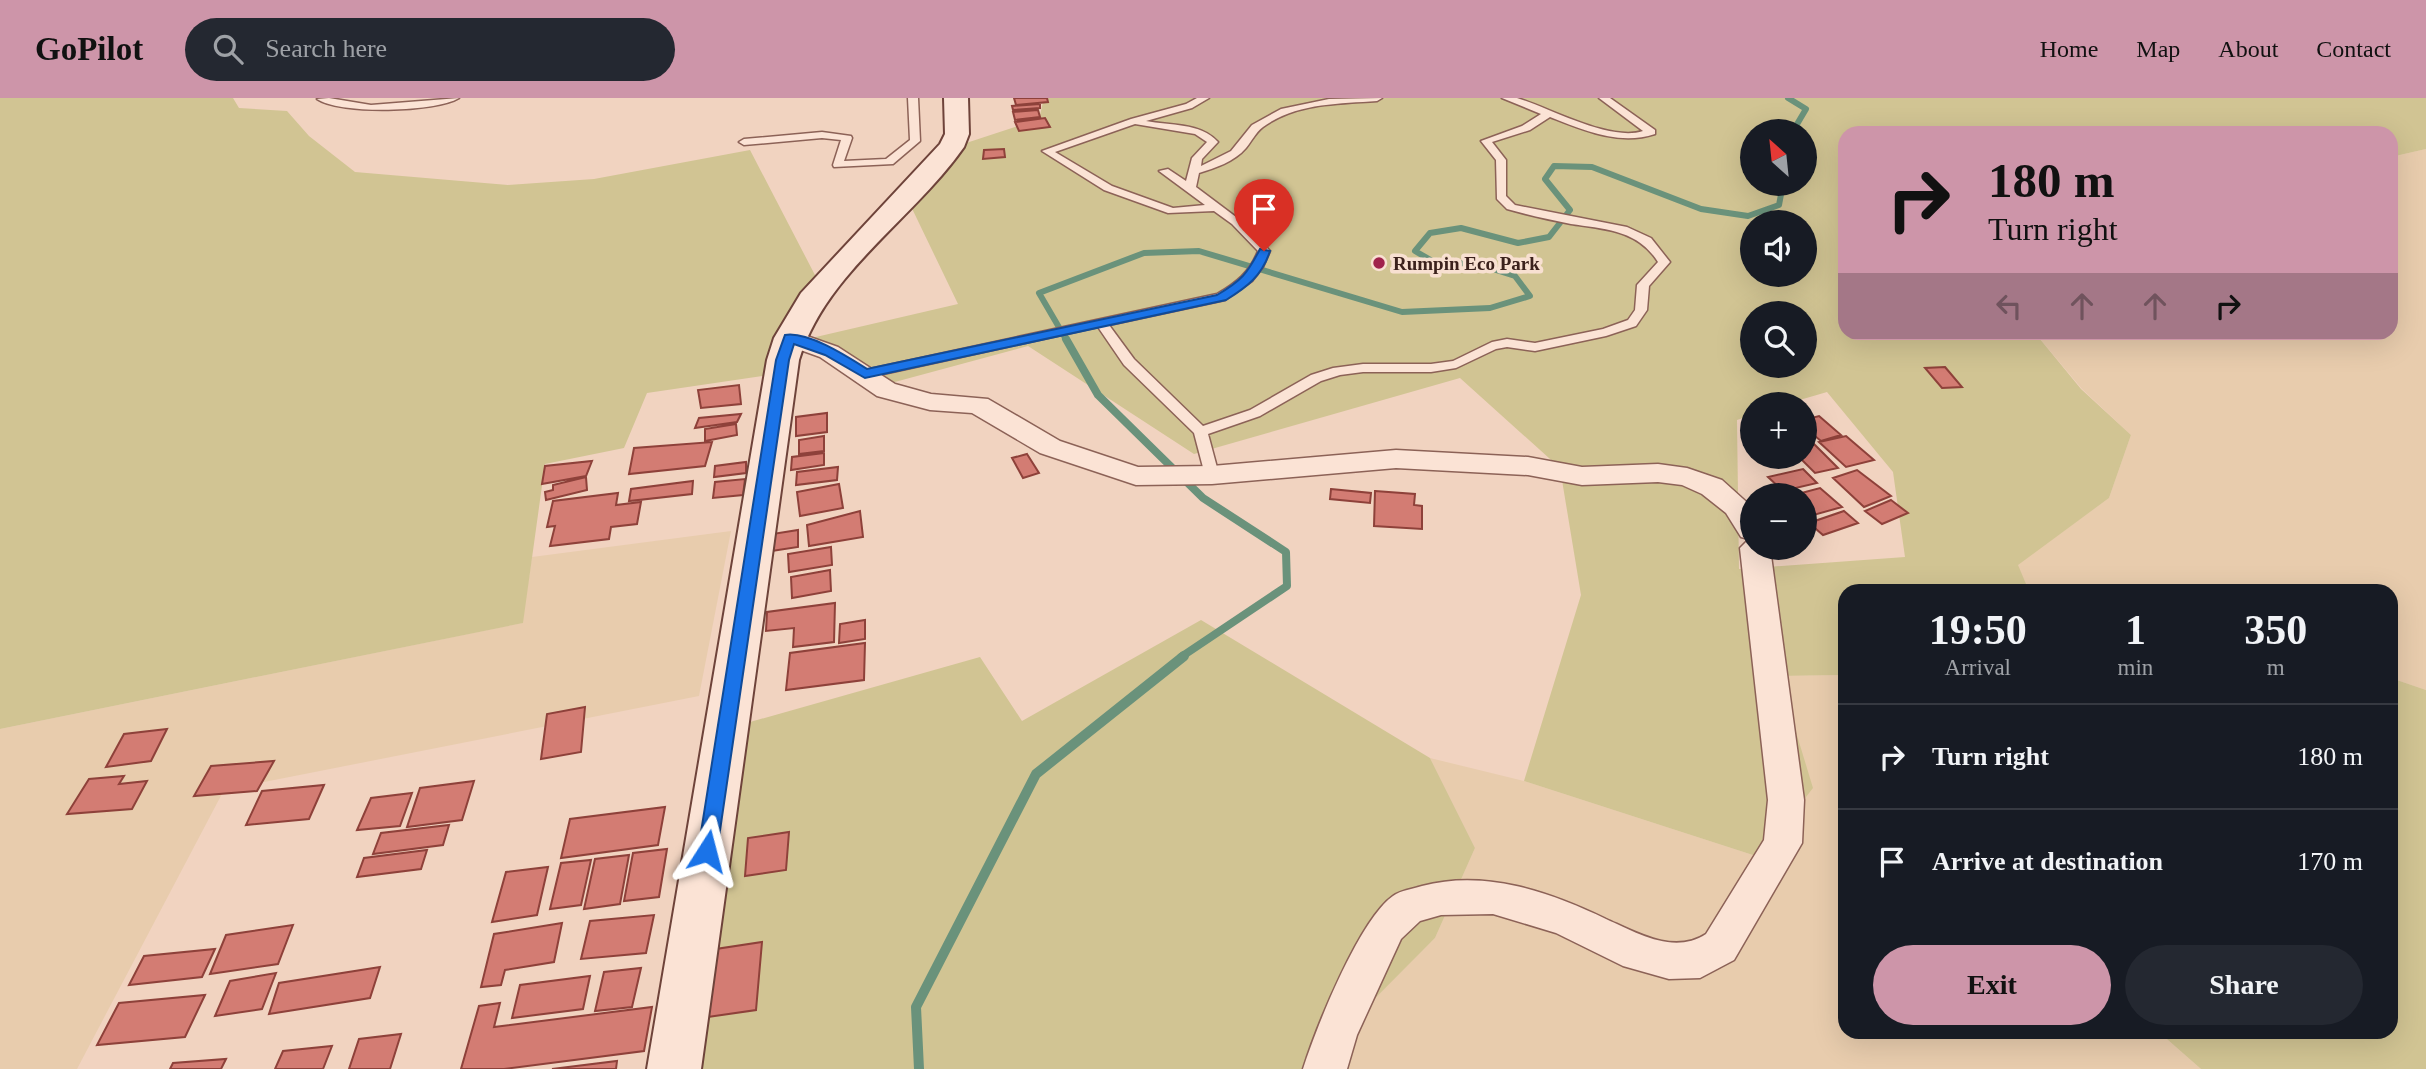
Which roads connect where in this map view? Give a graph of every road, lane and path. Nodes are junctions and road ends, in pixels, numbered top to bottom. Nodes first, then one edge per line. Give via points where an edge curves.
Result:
1 (454, 98) edge
2 (913, 98) edge
3 (956, 98) edge
4 (1205, 98) edge
5 (1377, 98) edge
6 (1507, 98) edge
7 (1604, 98) edge
8 (322, 99) edge
9 (1549, 113) junction
10 (1135, 121) junction
11 (744, 142) dead end
12 (1164, 171) dead end
13 (1195, 171) junction
14 (1190, 188) junction
15 (1217, 207) junction
16 (1102, 324) junction
17 (790, 338) junction
18 (865, 374) junction
19 (1201, 432) junction
20 (1204, 475) junction
21 (1740, 511) edge
22 (1756, 560) edge
23 (674, 1069) edge
24 (1325, 1069) edge

1 - 8 lane via 363,110
2 - 11 lane via 915,141 889,162 838,165 846,138 822,135
3 - 17 main road via 957,134 951,147 812,299
4 - 10 lane
5 - 13 lane via 1293,107 1254,128 1228,156
6 - 9 lane
7 - 9 lane via 1651,132 1619,135
9 - 19 lane via 1526,128 1486,141 1501,160 1501,197 1511,207 1612,225 1640,235 1658,249 1664,262 1643,285 1641,310 1632,323 1535,346 1492,346 1456,363 1431,368 1338,372 1316,378 1255,413
10 - 13 lane via 1150,128 1197,130 1208,136 1213,142 1197,158
10 - 15 lane via 1048,151 1108,188 1172,211
12 - 14 lane
13 - 14 lane
14 - 15 lane
15 - 16 lane via 1264,251 1245,284 1221,298
16 - 18 lane
16 - 19 lane via 1129,362
17 - 18 street via 829,352
17 - 23 main road
18 - 20 street via 886,390 930,402 978,405 1050,447 1136,476
19 - 20 lane
20 - 21 street via 1396,459 1528,466 1582,476 1658,473 1712,487
22 - 24 street via 1786,800 1783,843 1720,947 1700,960 1668,961 1637,953 1566,919 1493,897 1441,898 1408,907 1387,927 1336,1033

